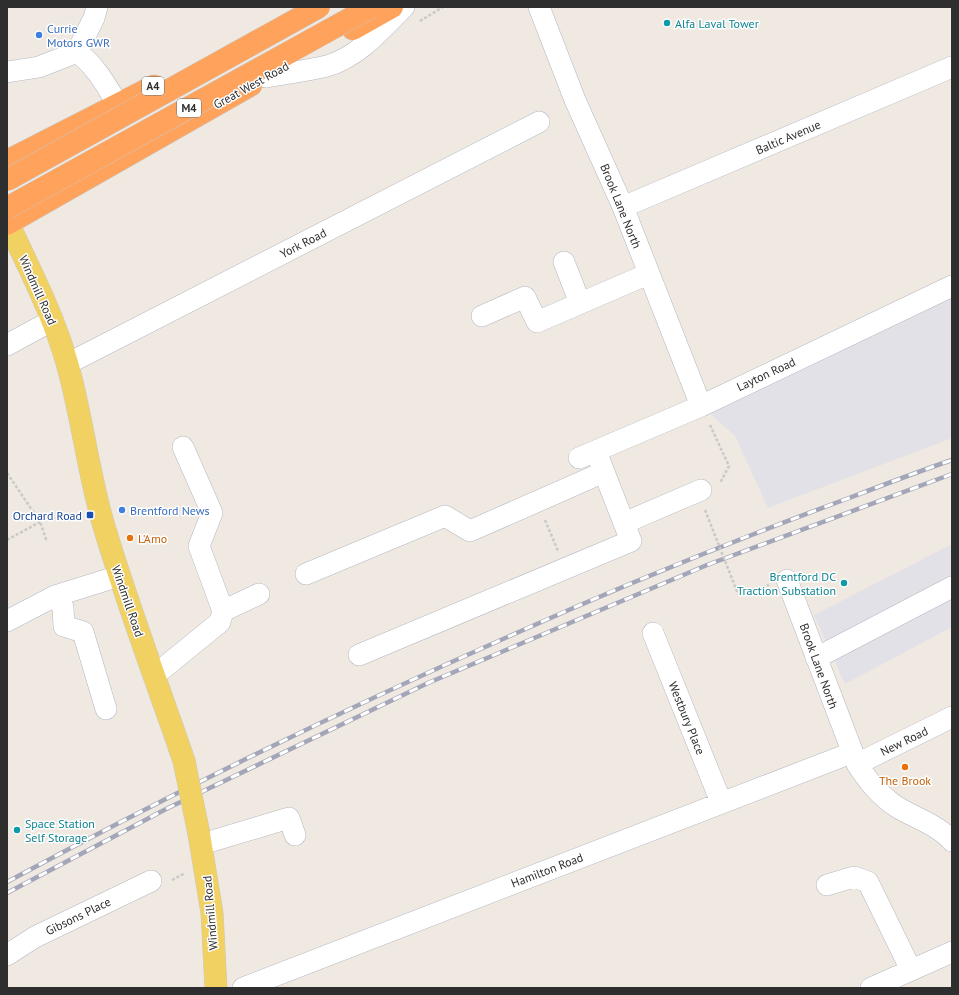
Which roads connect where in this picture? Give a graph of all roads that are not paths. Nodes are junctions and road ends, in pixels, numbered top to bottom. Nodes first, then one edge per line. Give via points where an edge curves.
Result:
1 (97, 7) edge
2 (297, 7) edge
3 (319, 7) edge
4 (371, 7) edge
5 (392, 7) edge
6 (404, 7) edge
7 (538, 7) edge
8 (77, 52) junction
9 (952, 67) edge
10 (7, 72) edge
11 (266, 77) junction
12 (118, 106) junction
13 (539, 122) dead end
14 (7, 161) edge
15 (7, 180) edge
16 (623, 207) junction
17 (7, 219) edge
18 (564, 262) dead end
19 (648, 274) junction
20 (952, 286) edge
21 (580, 303) junction
22 (482, 316) dead end
23 (53, 320) junction
24 (7, 345) edge
25 (67, 364) junction
26 (701, 406) junction
27 (183, 446) dead end
28 (604, 472) junction
29 (703, 500) road end
30 (624, 523) junction
31 (306, 574) dead end
32 (118, 576) junction
33 (787, 580) road end
34 (952, 587) edge
35 (259, 594) dead end
36 (55, 596) junction
37 (223, 611) junction
38 (7, 621) edge
39 (653, 633) dead end
40 (359, 655) dead end
41 (816, 658) junction
42 (155, 675) junction
43 (106, 709) dead end
44 (952, 717) edge
45 (854, 759) junction
46 (721, 802) junction
47 (294, 835) dead end
48 (950, 835) edge
49 (201, 839) junction
50 (151, 881) dead end
51 (827, 885) dead end
52 (952, 952) edge
53 (7, 955) edge
54 (911, 970) junction
55 (216, 988) edge
56 (243, 988) edge
57 (871, 988) edge

1 - 8 street
2 - 12 highway, A4
3 - 15 highway, M4, bridge
4 - 17 highway, M4, bridge
5 - 11 highway, Great West Road
6 - 11 street via 377,35 339,61 327,66
7 - 16 street, Brook Lane North via 575,100
8 - 10 street via 39,67
8 - 12 street via 90,62
9 - 16 street, Baltic Avenue
11 - 17 highway, Great West Road
12 - 14 highway, A4
13 - 25 street, York Road
16 - 19 street, Brook Lane North
17 - 23 main road, Windmill Road
18 - 21 street
19 - 21 street
19 - 26 street, Brook Lane North
20 - 26 street, Layton Road
21 - 22 street via 537,322 525,297
23 - 24 street
23 - 25 main road, Windmill Road
25 - 32 main road, Windmill Road via 98,503
26 - 28 street, Layton Road via 588,454
27 - 37 street via 212,513 199,546
28 - 30 street
28 - 31 street via 470,531 445,516
29 - 30 street
30 - 40 street via 631,541
32 - 36 street
32 - 42 main road, Windmill Road
33 - 41 street, Brook Lane North
34 - 41 street
35 - 37 street
36 - 38 street
36 - 43 street via 63,607 64,626 84,632
37 - 42 street via 220,622
39 - 46 street, Westbury Place
41 - 45 street, Brook Lane North
42 - 49 main road, Windmill Road, bridge via 184,761
44 - 45 street, New Road
45 - 46 street, Hamilton Road
45 - 48 street, Brook Lane North via 874,789 885,798
46 - 56 street, Hamilton Road
47 - 49 street via 289,818
49 - 55 main road, Windmill Road via 212,913
50 - 53 street, Gibsons Place via 35,937
51 - 54 street via 854,877 868,882
52 - 54 street
54 - 57 street

